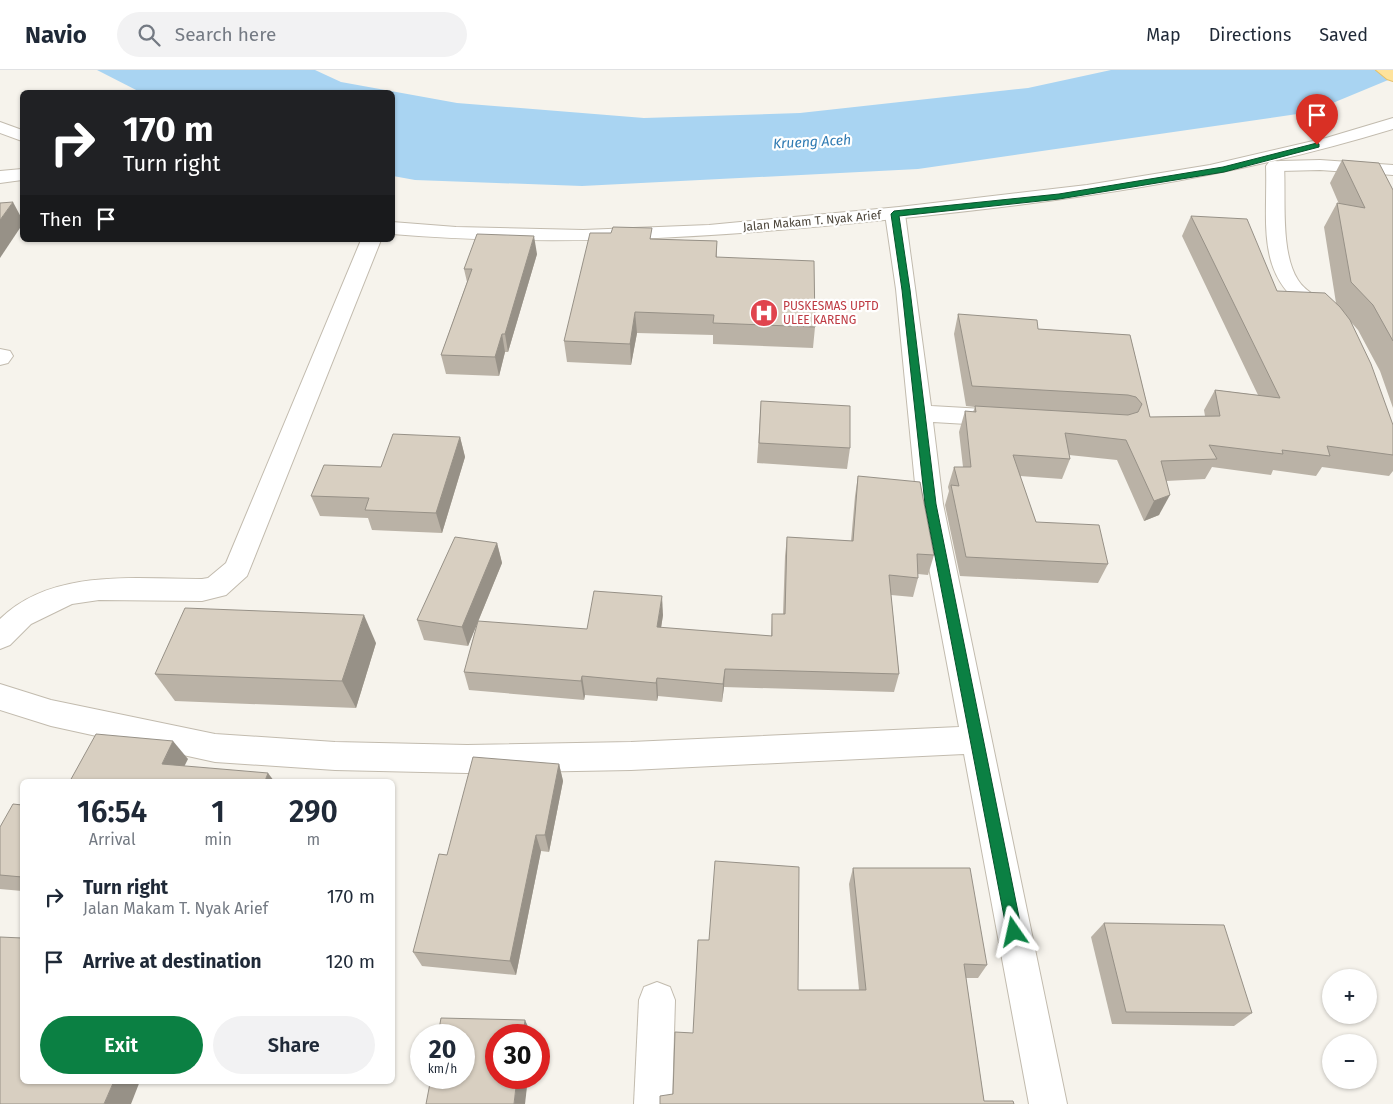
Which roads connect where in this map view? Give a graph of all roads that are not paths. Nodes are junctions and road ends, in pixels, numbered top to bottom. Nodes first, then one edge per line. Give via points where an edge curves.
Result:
1 (1384, 70) edge
2 (1393, 76) edge
3 (1393, 123) edge
4 (0, 127) edge
5 (1366, 132) junction
6 (20, 135) edge
7 (1386, 143) dead end
8 (1275, 166) junction
9 (1224, 169) junction
10 (1393, 170) edge
11 (20, 175) edge
12 (0, 177) edge
13 (894, 214) junction
14 (395, 228) edge
15 (370, 242) edge
16 (1341, 326) edge
17 (920, 413) junction
18 (1020, 419) edge
19 (0, 637) edge
20 (0, 697) edge
21 (977, 740) junction
22 (657, 1000) dead end
23 (653, 1104) edge
24 (1048, 1104) edge

1 - 2 main road
3 - 5 street, Jalan Makam T. Nyak Arief
4 - 6 street
5 - 7 street
5 - 9 street, Jalan Makam T. Nyak Arief
8 - 9 street
8 - 10 street via 1320,165
8 - 16 street via 1277,243 1282,271 1288,282
9 - 13 street, Jalan Makam T. Nyak Arief via 1059,196
11 - 12 street
13 - 14 street, Jalan Makam T. Nyak Arief via 659,235 556,238 458,235
13 - 17 street
15 - 19 street via 237,569 216,587 202,590 99,589 67,594 21,616
17 - 18 street
17 - 21 street via 930,504
20 - 21 street via 51,713 215,748 335,756 467,759 621,756
21 - 24 street
22 - 23 street

